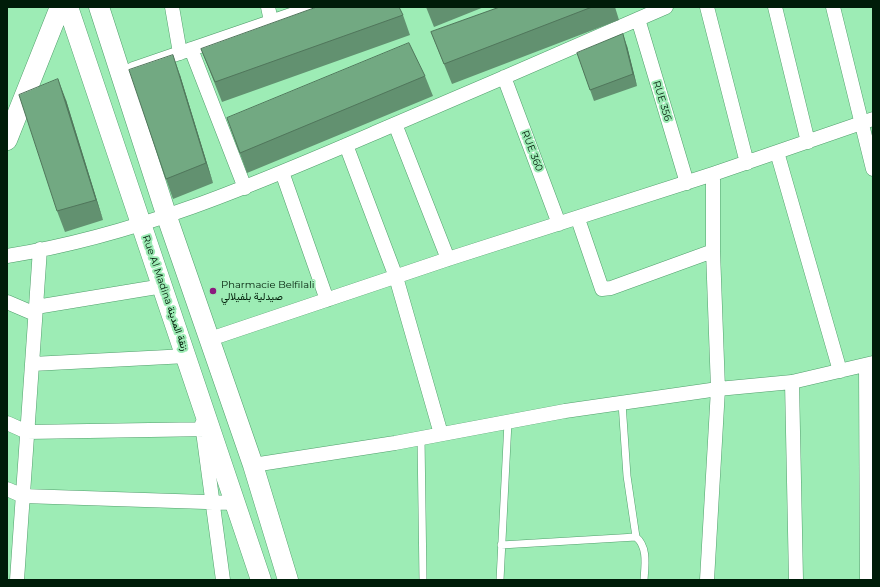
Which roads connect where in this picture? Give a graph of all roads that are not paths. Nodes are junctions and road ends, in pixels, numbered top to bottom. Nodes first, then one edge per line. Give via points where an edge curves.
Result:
1 (60, 7) edge
2 (68, 7) edge
3 (99, 7) edge
4 (172, 7) edge
5 (268, 7) edge
6 (314, 7) edge
7 (666, 7) edge
8 (707, 7) edge
9 (774, 7) edge
10 (833, 7) edge
11 (638, 19) junction
12 (271, 21) junction
13 (185, 51) junction
14 (121, 73) junction
15 (504, 77) junction
16 (868, 121) edge
17 (395, 124) junction
18 (7, 140) edge
19 (808, 142) junction
20 (346, 145) junction
21 (777, 152) junction
22 (747, 162) junction
23 (873, 169) edge
24 (282, 172) junction
25 (713, 174) junction
26 (687, 183) junction
27 (245, 188) junction
28 (167, 217) junction
29 (578, 219) junction
30 (559, 224) junction
31 (142, 225) junction
32 (40, 249) junction
33 (713, 251) junction
34 (7, 256) edge
35 (448, 259) junction
36 (396, 277) junction
37 (163, 286) junction
38 (327, 300) junction
39 (7, 302) edge
40 (36, 310) junction
41 (210, 339) junction
42 (187, 356) junction
43 (32, 364) junction
44 (870, 364) edge
45 (840, 371) junction
46 (792, 382) junction
47 (718, 389) junction
48 (622, 403) junction
49 (508, 422) junction
50 (7, 423) edge
51 (207, 429) junction
52 (27, 432) junction
53 (441, 434) junction
54 (867, 435) junction
55 (421, 438) junction
56 (873, 452) edge
57 (253, 465) junction
58 (7, 489) edge
59 (23, 496) junction
60 (212, 502) junction
61 (236, 503) junction
62 (636, 537) junction
63 (501, 545) junction
64 (17, 580) edge
65 (223, 580) edge
66 (261, 580) edge
67 (288, 580) edge
68 (423, 580) edge
69 (500, 580) edge
70 (644, 580) edge
71 (707, 580) edge
72 (796, 580) edge
73 (867, 580) edge

1 - 18 main road
2 - 31 main road, Rue Al Madina زنقة المدينة
3 - 14 main road
4 - 13 street
5 - 12 street
6 - 12 street
7 - 11 street
8 - 22 street
9 - 19 street
10 - 16 street
11 - 15 street
11 - 26 street, RUE 356
12 - 13 street
13 - 14 street
13 - 27 street
14 - 28 main road
15 - 17 street
15 - 30 street, RUE 360
16 - 19 street
16 - 23 street
17 - 20 street
17 - 35 street
19 - 21 street
20 - 24 street
20 - 36 street
21 - 22 street
21 - 45 street
22 - 25 street
24 - 27 street
24 - 38 street
25 - 26 street
25 - 33 street
26 - 29 street
27 - 28 street
28 - 31 street
28 - 41 main road
29 - 30 street
29 - 33 street via 602,289
30 - 35 street
31 - 32 street
31 - 37 main road, Rue Al Madina زنقة المدينة
32 - 34 street
32 - 40 street
33 - 47 street
35 - 36 street
36 - 38 street
36 - 53 street
37 - 40 street
37 - 42 main road, Rue Al Madina زنقة المدينة
38 - 41 street
39 - 40 street
40 - 43 street
41 - 57 main road
42 - 43 street
42 - 51 main road, Rue Al Madina زنقة المدينة via 199,392
43 - 52 street
44 - 45 street
44 - 54 street
45 - 46 street
46 - 47 street
46 - 72 street
47 - 48 street
47 - 71 street
48 - 49 street
48 - 62 lane via 627,476
49 - 53 street
49 - 63 lane
50 - 52 street
51 - 52 street
51 - 60 street
51 - 61 main road, Rue Al Madina زنقة المدينة
52 - 59 street
53 - 55 street
54 - 56 street
54 - 73 street
55 - 57 street
55 - 68 lane
57 - 67 main road
58 - 59 street
59 - 60 street
59 - 64 street
60 - 61 street
60 - 65 street
61 - 66 main road, Rue Al Madina زنقة المدينة
62 - 63 lane
62 - 70 lane via 645,548
63 - 69 lane

